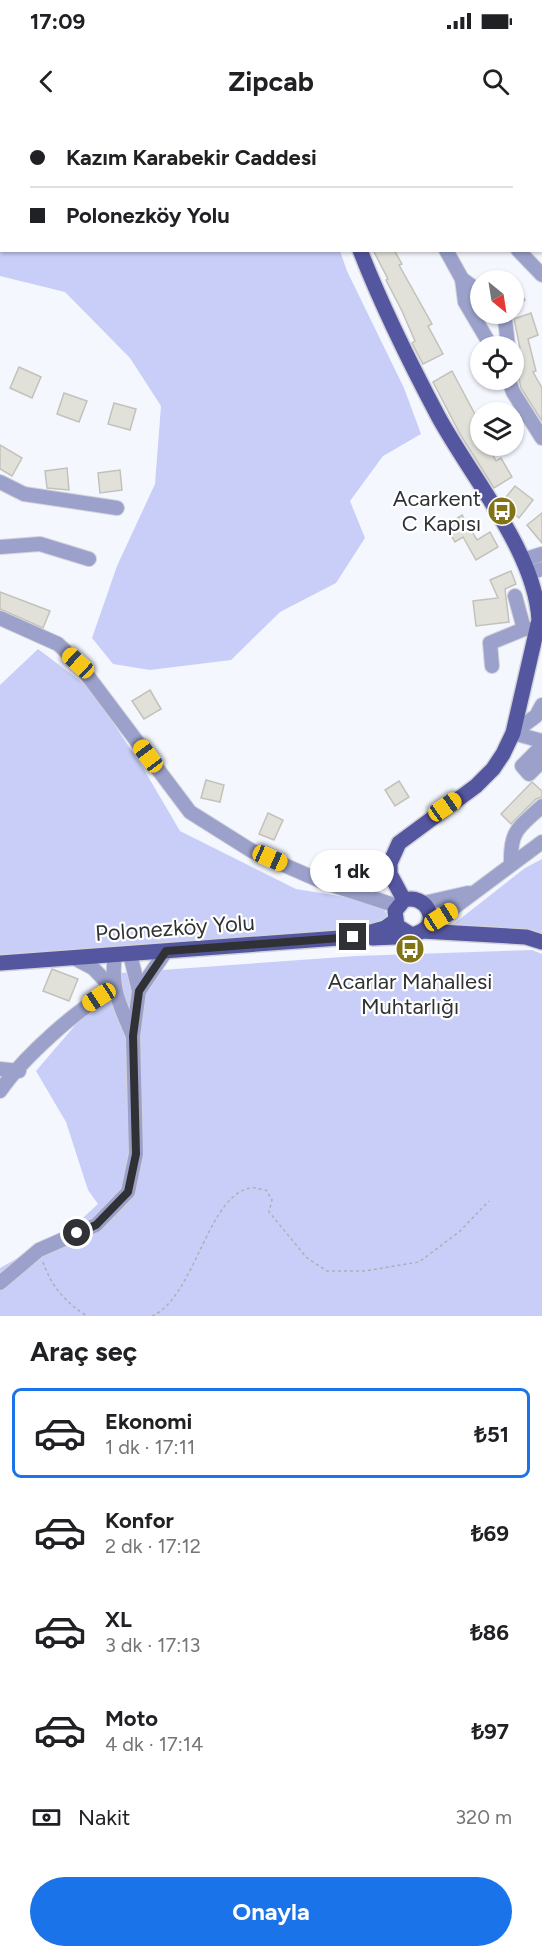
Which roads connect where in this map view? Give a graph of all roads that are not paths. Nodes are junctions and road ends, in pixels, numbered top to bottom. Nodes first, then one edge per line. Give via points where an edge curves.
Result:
1 (361, 252) edge
2 (447, 252) edge
3 (520, 252) edge
4 (542, 275) edge
5 (462, 279) junction
6 (470, 285) edge
7 (485, 336) edge
8 (512, 390) edge
9 (542, 438) edge
10 (0, 482) edge
11 (117, 508) dead end
12 (0, 547) edge
13 (542, 554) edge
14 (89, 559) dead end
15 (531, 567) edge
16 (515, 596) dead end
17 (539, 596) edge
18 (4, 622) edge
19 (531, 629) junction
20 (492, 666) dead end
21 (540, 714) edge
22 (513, 733) junction
23 (542, 744) edge
24 (542, 761) edge
25 (542, 806) edge
26 (542, 842) edge
27 (511, 864) junction
28 (479, 889) junction
29 (424, 903) junction
30 (399, 909) junction
31 (416, 933) junction
32 (353, 937) junction
33 (542, 942) edge
34 (166, 951) junction
35 (123, 955) junction
36 (74, 958) junction
37 (0, 963) edge
38 (114, 990) junction
39 (139, 991) junction
40 (133, 1036) junction
41 (0, 1069) edge
42 (19, 1071) junction
43 (0, 1091) edge
44 (0, 1283) edge

1 - 15 main road via 438,417
2 - 5 street
3 - 4 street
5 - 6 street
5 - 7 street via 465,302
8 - 9 street
10 - 11 street via 24,494
12 - 14 street via 40,544
13 - 15 street
15 - 17 main road
16 - 19 street
17 - 19 main road
18 - 30 street via 58,644 78,663 190,812 252,851
19 - 20 street via 490,643
19 - 22 main road
21 - 22 street
22 - 23 street
22 - 30 main road via 493,769 476,786 399,843 390,863
23 - 24 street via 522,766 529,774
25 - 27 street via 514,833
26 - 27 street
27 - 28 street
28 - 29 street
28 - 31 street
29 - 30 main road via 417,899
29 - 31 main road via 430,920
30 - 31 main road via 400,930
30 - 32 main road via 385,928
31 - 32 main road via 370,939
31 - 33 main road via 526,937
32 - 34 main road, Polonezköy Yolu
34 - 35 main road, Polonezköy Yolu
34 - 39 street
35 - 36 main road, Polonezköy Yolu
35 - 38 street via 113,972
35 - 39 street
36 - 37 main road, Polonezköy Yolu
36 - 38 street via 93,968
38 - 40 street
38 - 42 street via 82,1008
39 - 40 street
40 - 44 street via 136,1154 128,1192 96,1225 39,1250
41 - 42 street
42 - 43 street

